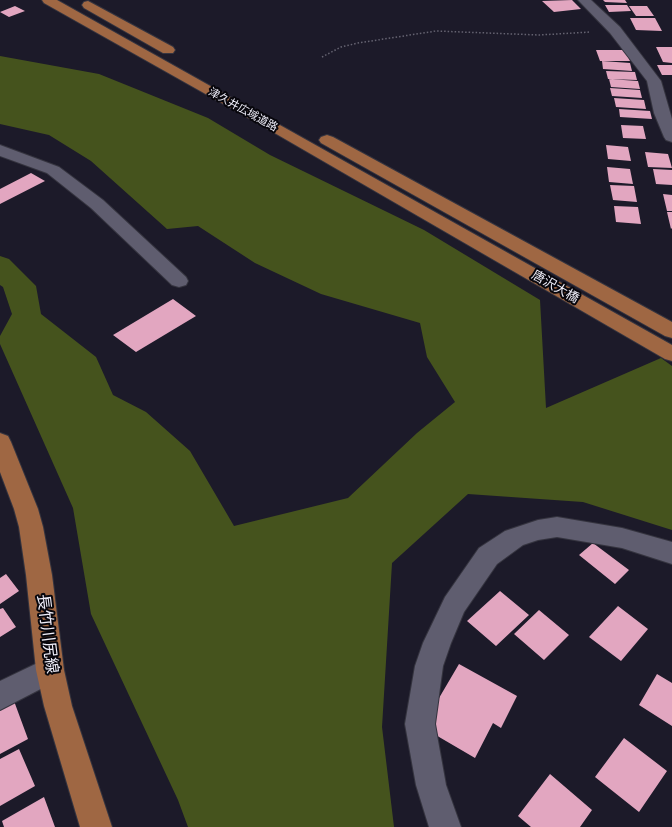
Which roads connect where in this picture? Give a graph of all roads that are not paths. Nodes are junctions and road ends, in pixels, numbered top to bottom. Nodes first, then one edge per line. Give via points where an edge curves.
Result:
1 (48, 0) edge
2 (78, 0) edge
3 (584, 0) edge
4 (182, 58) dead end
5 (317, 134) dead end
6 (672, 138) edge
7 (0, 150) edge
8 (438, 220) joint
9 (179, 281) dead end
10 (672, 331) edge
11 (672, 354) edge
12 (0, 442) edge
13 (672, 553) edge
14 (50, 670) junction
15 (0, 696) edge
16 (96, 827) edge
17 (445, 827) edge

1 - 8 main road, 津久井広域道路
2 - 4 main road
3 - 6 street via 615,30 654,81 662,113
5 - 10 main road, 唐沢大橋
7 - 9 street via 53,170 97,204
8 - 11 main road, 唐沢大橋
12 - 14 main road, 長竹川尻線 via 31,527
13 - 17 street via 622,538 557,528 538,530 514,538 488,556 454,605 429,666 420,724 431,785
14 - 15 street
14 - 16 main road, 長竹川尻線 via 58,706

